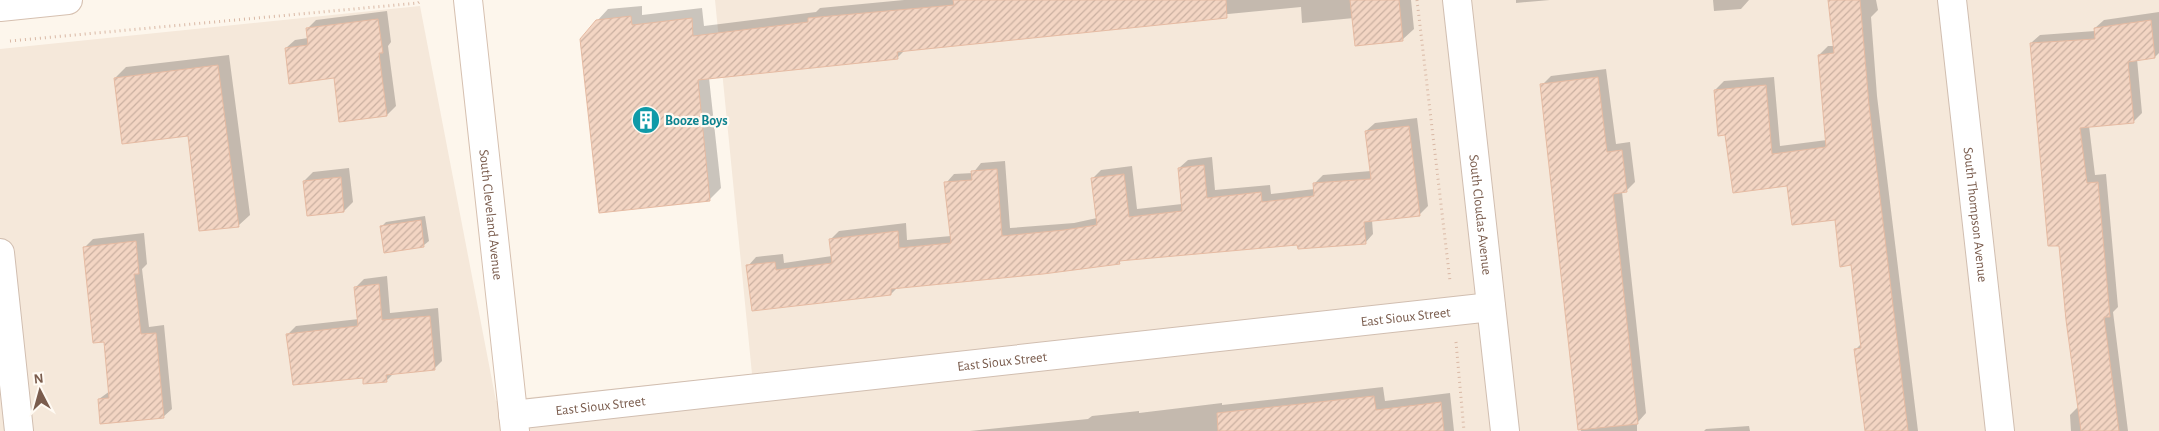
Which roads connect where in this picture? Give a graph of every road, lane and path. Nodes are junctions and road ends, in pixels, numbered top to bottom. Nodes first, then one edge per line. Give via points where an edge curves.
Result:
1 (68, 0) edge
2 (422, 0) edge
3 (468, 0) edge
4 (1417, 0) edge
5 (1457, 0) edge
6 (1952, 0) edge
7 (0, 7) edge
8 (10, 41) dead end
9 (0, 253) edge
10 (1491, 307) junction
11 (1454, 310) junction
12 (514, 423) edge
13 (19, 431) edge
14 (1464, 431) edge
15 (1505, 431) edge
16 (2000, 431) edge

1 - 7 street
2 - 8 path via 408,4
3 - 12 street, South Cleveland Avenue
4 - 11 path
5 - 10 street, South Cloudas Avenue
6 - 16 street, South Thompson Avenue
9 - 13 street
10 - 11 street, East Sioux Street
10 - 15 street, South Cloudas Avenue
11 - 12 street, East Sioux Street
11 - 14 path

